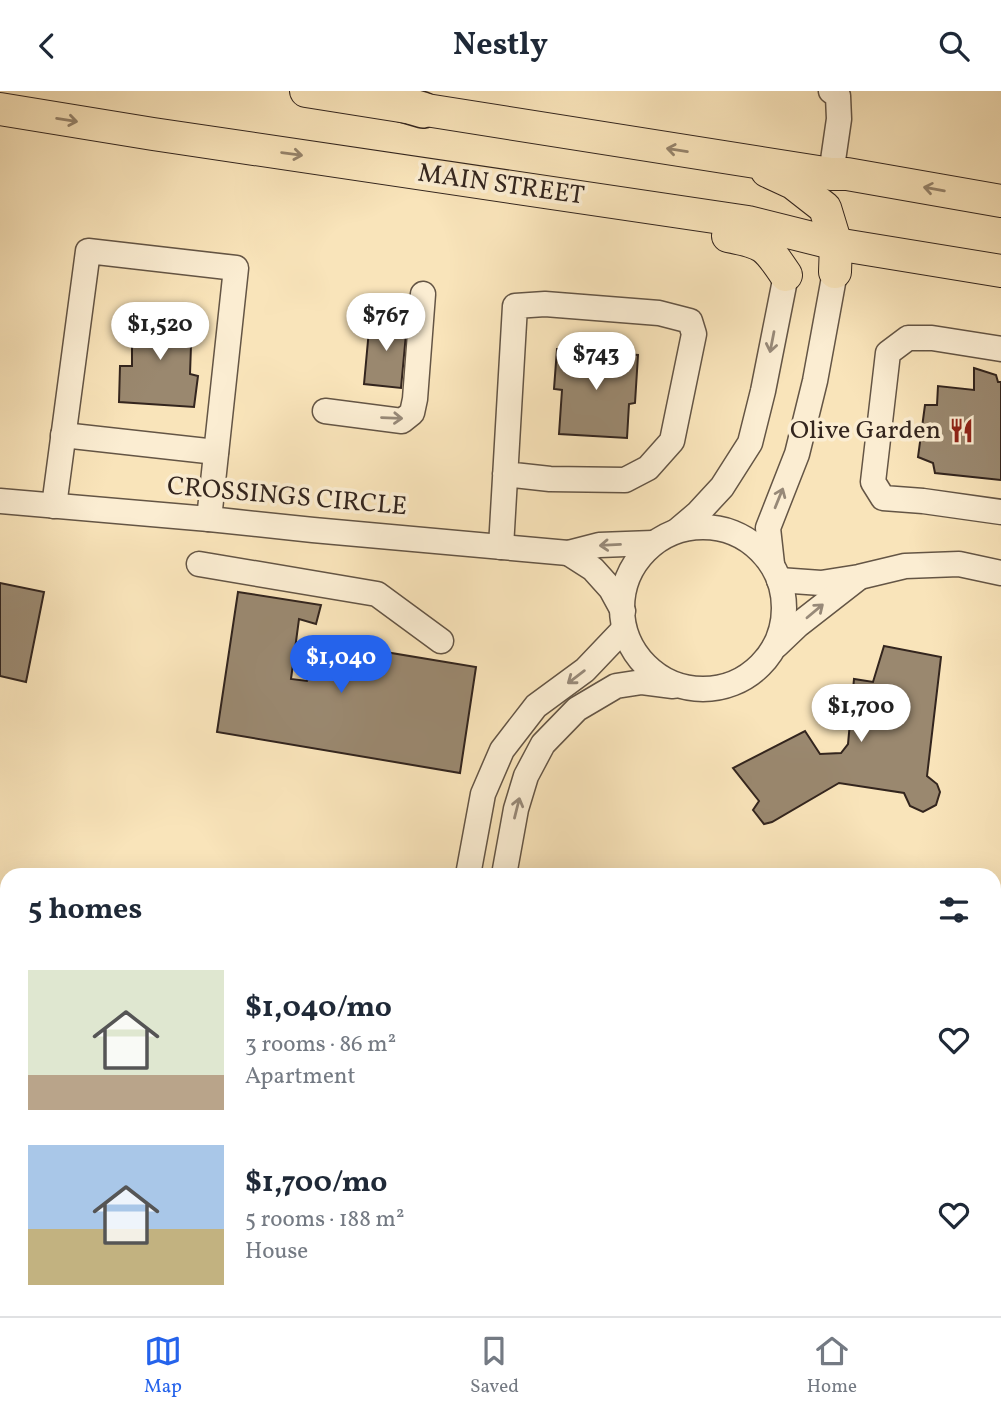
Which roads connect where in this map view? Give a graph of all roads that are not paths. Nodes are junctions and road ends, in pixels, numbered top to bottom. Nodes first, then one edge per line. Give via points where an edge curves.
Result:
1 (306, 91) edge
2 (358, 91) edge
3 (831, 91) edge
4 (0, 109) edge
5 (423, 110) junction
6 (745, 160) junction
7 (359, 164) junction
8 (831, 174) junction
9 (800, 189) junction
10 (1001, 201) edge
11 (785, 231) junction
12 (835, 258) junction
13 (1001, 271) edge
14 (786, 275) junction
15 (423, 294) dead end
16 (1001, 349) edge
17 (325, 411) dead end
18 (63, 435) junction
19 (216, 452) junction
20 (505, 474) junction
21 (0, 501) edge
22 (54, 506) junction
23 (1001, 512) edge
24 (209, 519) junction
25 (678, 530) junction
26 (653, 543) junction
27 (501, 547) junction
28 (568, 553) junction
29 (199, 564) dead end
30 (775, 572) junction
31 (1001, 573) edge
32 (859, 577) junction
33 (624, 620) junction
34 (442, 642) dead end
35 (774, 648) junction
36 (680, 686) junction
37 (469, 868) edge
38 (505, 868) edge

1 - 5 main road
2 - 5 highway
3 - 8 lane via 838,96 839,119
4 -> 7 main road, MAIN STREET
6 -> 5 main road
6 - 8 main road
6 - 9 main road
7 - 11 main road, MAIN STREET
7 - 14 main road via 755,241 770,252
8 - 9 main road
10 -> 8 main road
9 - 11 main road via 790,197
9 - 12 main road via 825,208
11 - 12 main road, MAIN STREET
11 - 14 main road
12 - 13 main road via 892,253
30 -> 12 lane via 768,528 797,454 815,381
14 -> 25 lane via 750,443 722,487
17 -> 15 lane via 402,421 412,414
16 - 23 lane via 908,338 888,353 873,482 883,498
18 - 19 lane
18 - 19 lane via 88,251 236,268
18 - 22 lane
19 - 24 lane
20 - 20 lane via 515,306 659,313 690,321 694,334 673,441 648,468 625,480
20 - 27 lane
21 - 22 lane, CROSSINGS CIRCLE
22 - 24 lane, CROSSINGS CIRCLE
24 - 27 lane, CROSSINGS CIRCLE
25 - 26 lane
25 - 30 lane via 701,526 729,530 752,543
26 -> 28 lane via 599,545
26 - 33 lane via 633,566 622,592
27 - 28 lane, CROSSINGS CIRCLE
28 - 33 lane via 593,569 611,589
29 - 34 lane via 377,594
30 - 32 lane via 821,583
30 - 35 lane via 784,621
31 - 32 lane via 959,564 905,566
35 -> 32 lane
33 - 36 lane via 635,653 654,674
33 -> 37 lane via 585,670 536,706 502,750 483,794
35 - 36 lane via 754,672 729,685 709,689
38 -> 36 lane via 526,776 543,744 577,709 616,686 642,682

